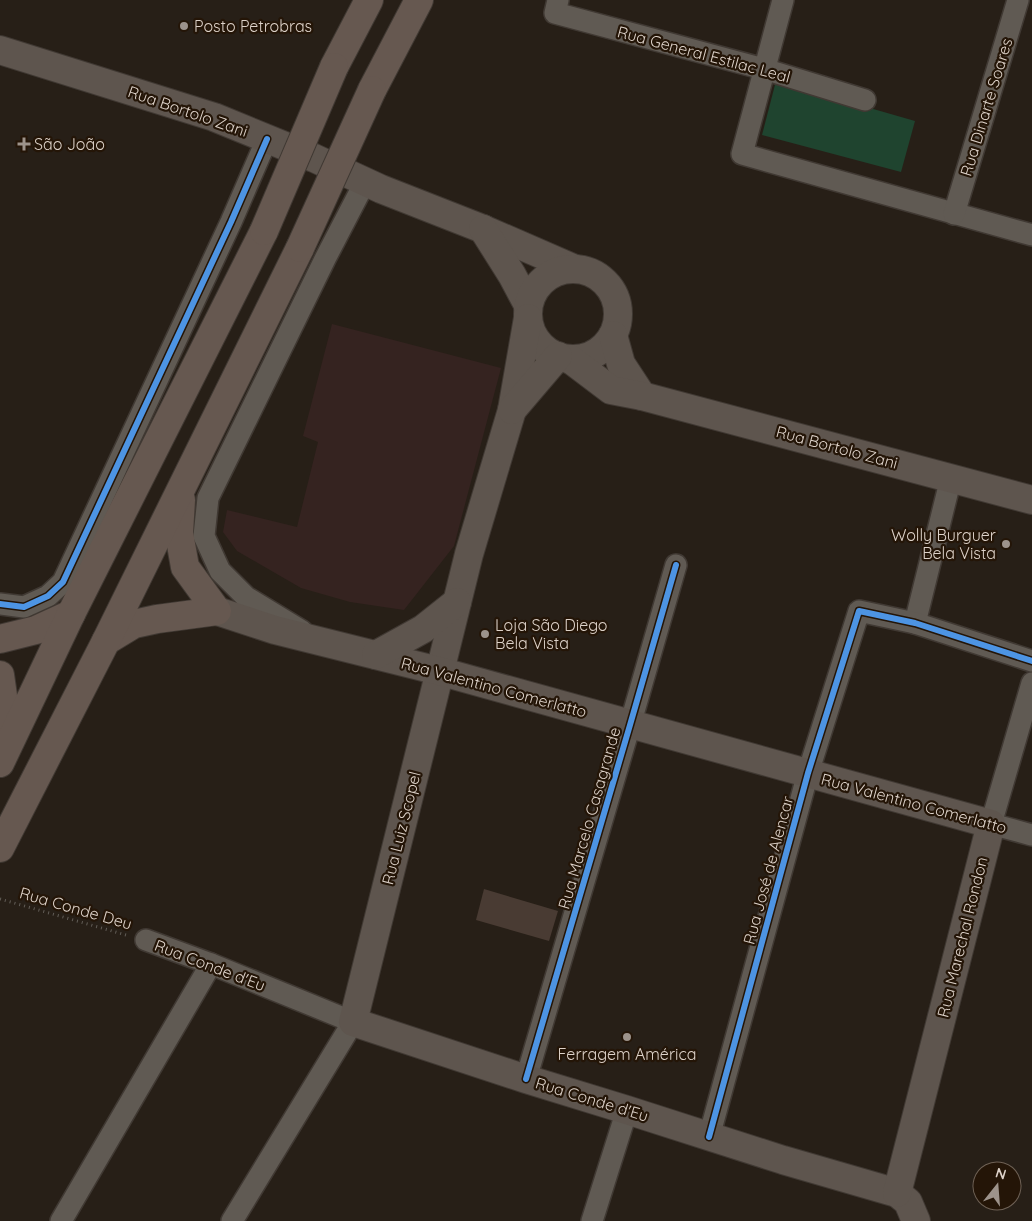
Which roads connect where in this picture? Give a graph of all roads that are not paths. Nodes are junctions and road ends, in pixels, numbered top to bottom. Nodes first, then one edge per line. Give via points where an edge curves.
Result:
1 (370, 0) edge
2 (419, 0) edge
3 (558, 0) edge
4 (783, 0) edge
5 (1018, 0) edge
6 (0, 50) edge
7 (764, 69) junction
8 (865, 100) dead end
9 (268, 139) junction
10 (365, 182) junction
11 (954, 214) junction
12 (483, 228) junction
13 (1032, 235) edge
14 (575, 269) junction
15 (528, 311) junction
16 (613, 335) junction
17 (564, 357) junction
18 (642, 396) junction
19 (512, 410) junction
20 (951, 478) junction
21 (182, 486) junction
22 (1032, 500) edge
23 (676, 565) dead end
24 (457, 602) junction
25 (0, 604) edge
26 (217, 611) junction
27 (71, 614) junction
28 (915, 624) junction
29 (0, 639) edge
30 (317, 641) junction
31 (106, 642) junction
32 (376, 655) junction
33 (1032, 660) edge
34 (439, 671) junction
35 (0, 675) edge
36 (1032, 683) edge
37 (630, 725) junction
38 (0, 752) edge
39 (0, 763) edge
40 (808, 773) junction
41 (991, 824) junction
42 (1032, 835) edge
43 (0, 848) edge
44 (146, 940) road end
45 (211, 964) junction
46 (353, 1022) junction
47 (526, 1079) junction
48 (627, 1110) junction
49 (709, 1137) junction
50 (897, 1193) junction
51 (61, 1221) edge
52 (232, 1221) edge
53 (592, 1221) edge
54 (916, 1221) edge

1 - 27 highway, bridge via 334,67 264,231
2 - 21 highway, bridge via 372,90 300,248
3 - 7 street, Rua General Estilac Leal via 555,13
4 - 7 street
5 - 11 street, Rua Dinarte Soares
6 - 9 main road, Rua Bortolo Zani via 214,117
7 - 8 street, Rua General Estilac Leal
7 - 11 street via 742,154
9 - 10 main road, Rua Bortolo Zani
9 - 25 street via 63,582 48,596 24,606
10 - 12 main road, Rua Bortolo Zani
10 - 30 street via 208,498 205,516 204,536 220,571 246,597
11 - 13 street
12 - 14 main road, Rua Bortolo Zani
12 - 15 main road via 512,276
14 - 15 main road via 550,274 540,282
14 - 16 main road via 599,277 612,292 618,310
15 - 17 main road via 531,330 537,341 546,350
15 - 19 main road, Rua Luiz Scopel
16 - 17 main road via 595,353
16 - 18 main road via 621,364
17 - 18 main road, Rua Bortolo Zani via 611,390
17 - 19 main road, Rua Luiz Scopel
18 - 20 main road, Rua Bortolo Zani
19 - 24 main road, Rua Luiz Scopel
20 - 22 main road, Rua Bortolo Zani
20 - 28 street
21 - 26 highway via 178,533 185,566
21 - 31 highway
23 - 37 street, Rua Marcelo Casagrande
24 - 32 main road via 423,629
24 - 34 main road, Rua Luiz Scopel
26 - 30 main road, Rua Valentino Comerlatto
26 - 31 highway via 134,624
27 - 29 highway via 36,630
27 - 39 highway
28 - 33 street
28 - 40 street, Rua José de Alencar via 858,611
30 - 32 main road, Rua Valentino Comerlatto
31 - 43 highway
32 - 34 main road, Rua Valentino Comerlatto
34 - 37 main road, Rua Valentino Comerlatto
34 - 46 main road, Rua Luiz Scopel
35 - 38 highway via 3,696
36 - 41 street, Rua Marechal Rondon
37 - 40 main road, Rua Valentino Comerlatto
37 - 47 street, Rua Marcelo Casagrande
40 - 41 main road, Rua Valentino Comerlatto
40 - 49 street, Rua José de Alencar
41 - 42 street, Rua Valentino Comerlatto
41 - 50 main road, Rua Marechal Rondon
44 - 45 street, Rua Conde d'Eu
45 - 46 street, Rua Conde d'Eu
45 - 51 street
46 - 47 main road, Rua Conde d'Eu
46 - 52 street, Rua Luiz Scopel
47 - 48 main road, Rua Conde d'Eu
48 - 49 main road, Rua Conde d'Eu
48 - 53 street
49 - 50 main road, Rua Conde d'Eu
50 - 54 main road via 908,1202

